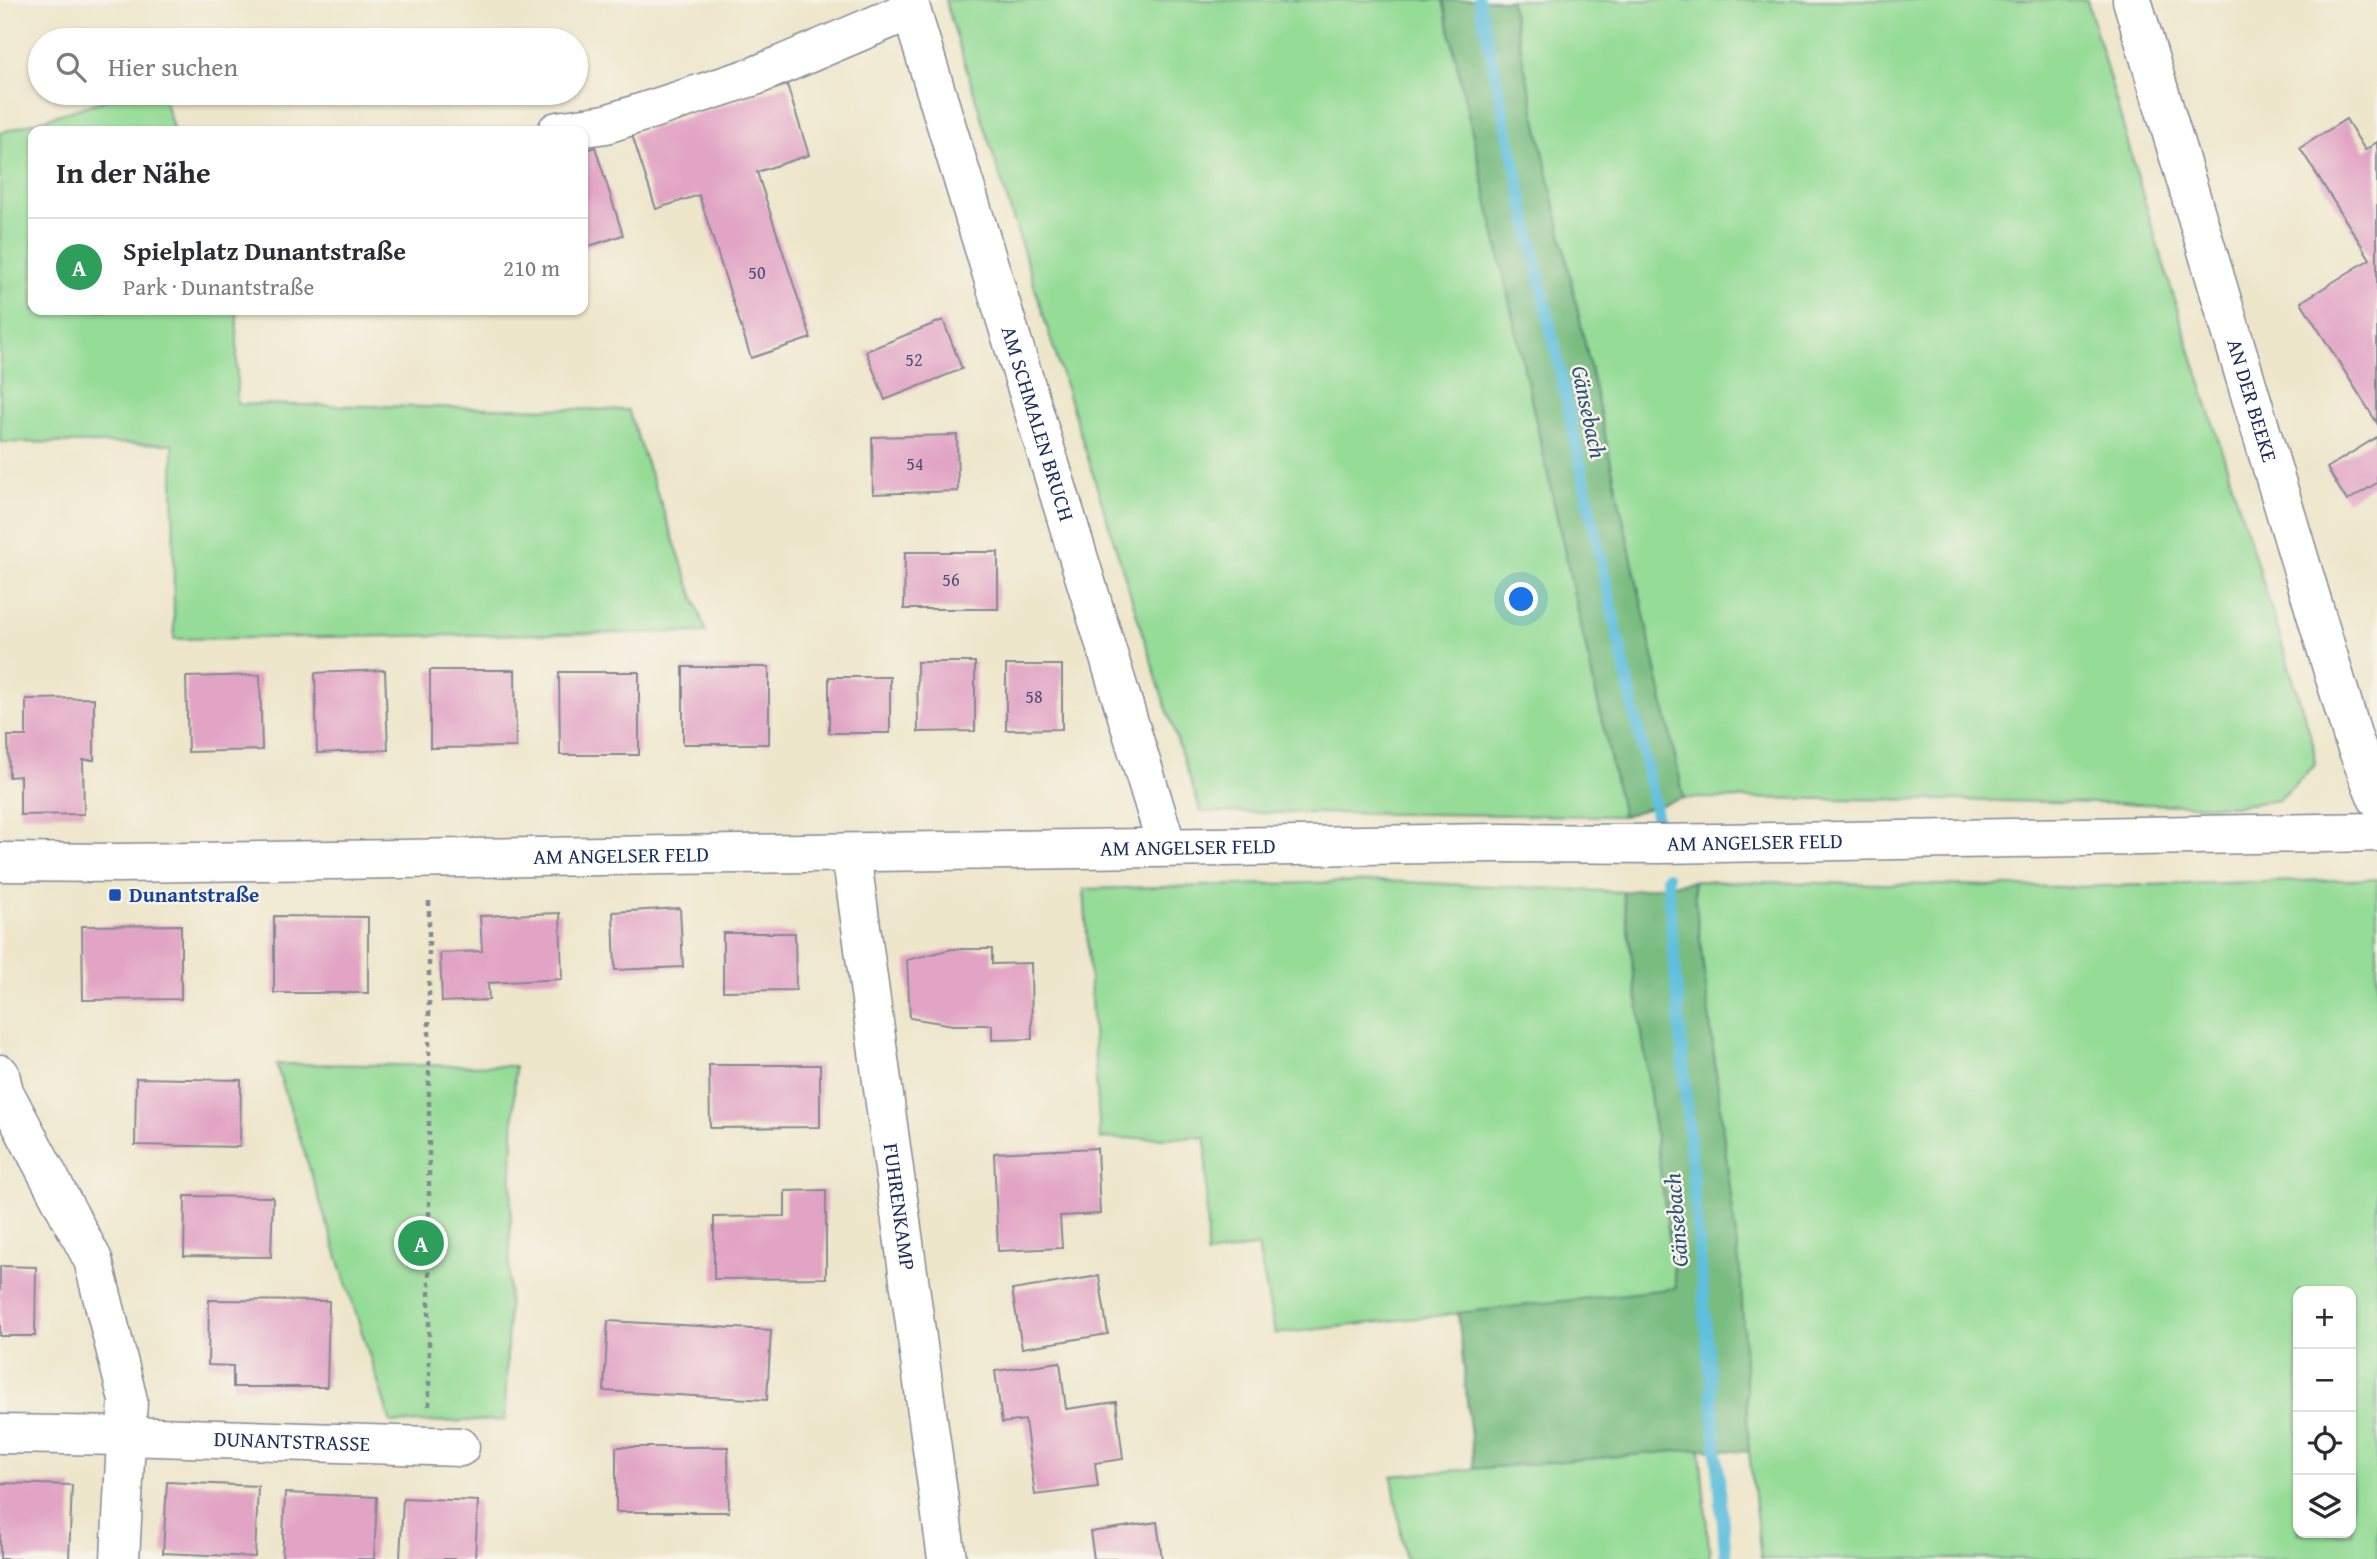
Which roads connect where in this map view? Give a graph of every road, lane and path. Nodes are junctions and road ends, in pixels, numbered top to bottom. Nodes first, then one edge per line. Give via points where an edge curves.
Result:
1 (2132, 0) edge
2 (910, 5) edge
3 (588, 127) edge
4 (2377, 798) edge
5 (2377, 832) edge
6 (1167, 847) junction
7 (851, 853) junction
8 (429, 857) junction
9 (0, 862) edge
10 (0, 1073) edge
11 (0, 1434) edge
12 (125, 1436) junction
13 (444, 1446) joint
14 (120, 1559) edge
15 (947, 1559) edge

1 - 4 street, AN DER BEEKE via 2353,738
2 - 3 street via 755,76
2 - 6 street, AM SCHMALEN BRUCH
5 - 6 street, AM ANGELSER FELD
6 - 7 street, AM ANGELSER FELD
7 - 8 street, AM ANGELSER FELD
7 - 15 street, FUHRENKAMP
8 - 9 street, AM ANGELSER FELD
8 - 13 path
10 - 12 street via 4,1092 93,1260 128,1400
11 - 12 street, DUNANTSTRASSE
12 - 13 street, DUNANTSTRASSE
12 - 14 street

